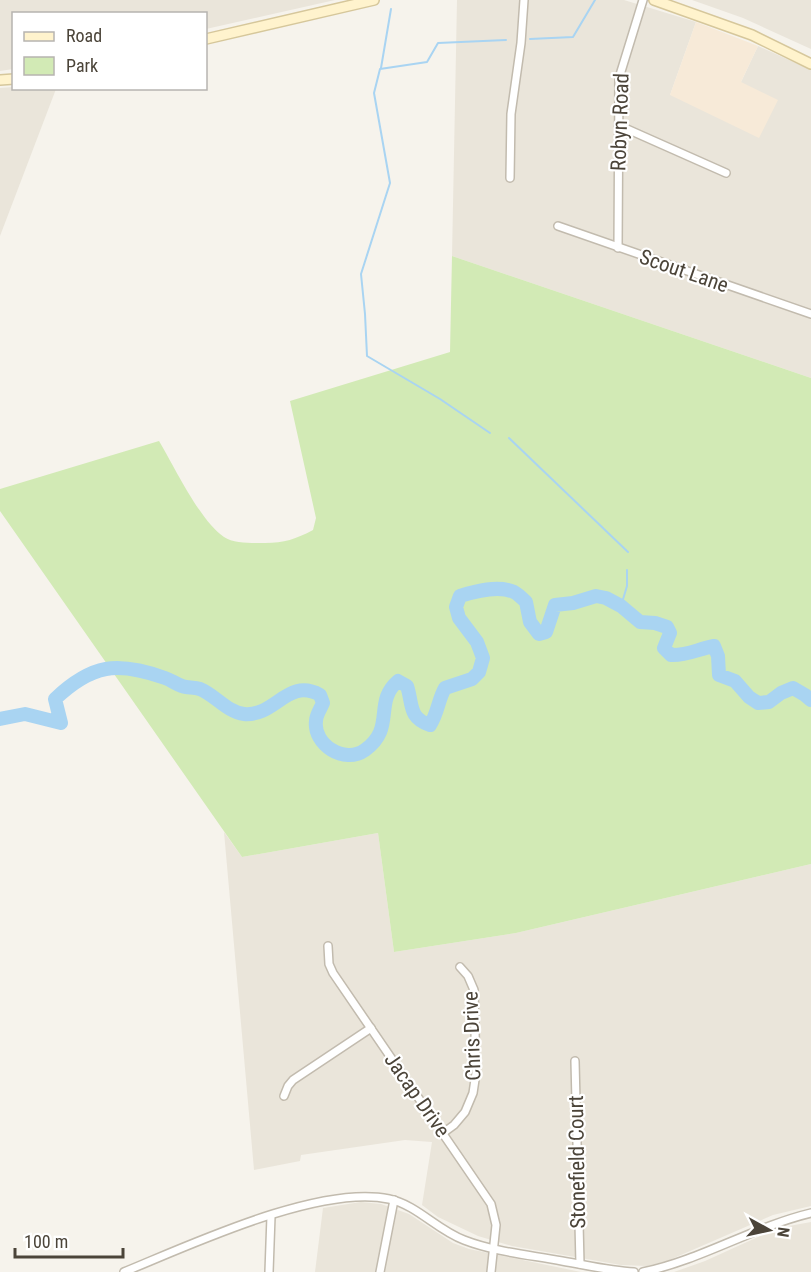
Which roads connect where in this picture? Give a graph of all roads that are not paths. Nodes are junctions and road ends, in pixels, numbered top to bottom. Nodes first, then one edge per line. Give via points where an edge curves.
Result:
1 (374, 0) edge
2 (524, 0) edge
3 (643, 0) edge
4 (654, 0) edge
5 (207, 39) edge
6 (811, 64) edge
7 (618, 126) junction
8 (726, 173) dead end
9 (510, 178) dead end
10 (558, 226) dead end
11 (618, 248) junction
12 (811, 314) edge
13 (328, 946) dead end
14 (460, 967) dead end
15 (370, 1028) junction
16 (575, 1061) dead end
17 (284, 1096) dead end
18 (443, 1133) junction
19 (394, 1200) junction
20 (811, 1213) edge
21 (271, 1216) junction
22 (494, 1248) junction
23 (580, 1264) junction
24 (124, 1272) edge
25 (269, 1272) edge
26 (380, 1272) edge
27 (491, 1272) edge
28 (634, 1272) edge
29 (643, 1272) edge

1 - 5 main road
2 - 9 street via 511,114
3 - 7 street, Robyn Road via 621,66
4 - 6 main road via 734,28
7 - 8 street
7 - 11 street, Robyn Road
10 - 11 street, Scout Lane
11 - 12 street, Scout Lane
13 - 15 street, Jacap Drive via 331,969
14 - 18 street, Chris Drive via 474,990 476,1073 465,1112
15 - 17 street via 293,1080
15 - 18 street, Jacap Drive
16 - 23 street, Stonefield Court
18 - 22 street, Jacap Drive via 491,1204 496,1225
19 - 21 street via 341,1199
19 - 22 street via 446,1232
19 - 26 street
20 - 29 street via 782,1220
21 - 24 street
21 - 25 street
22 - 23 street
22 - 27 street, Jacap Drive
23 - 28 street

